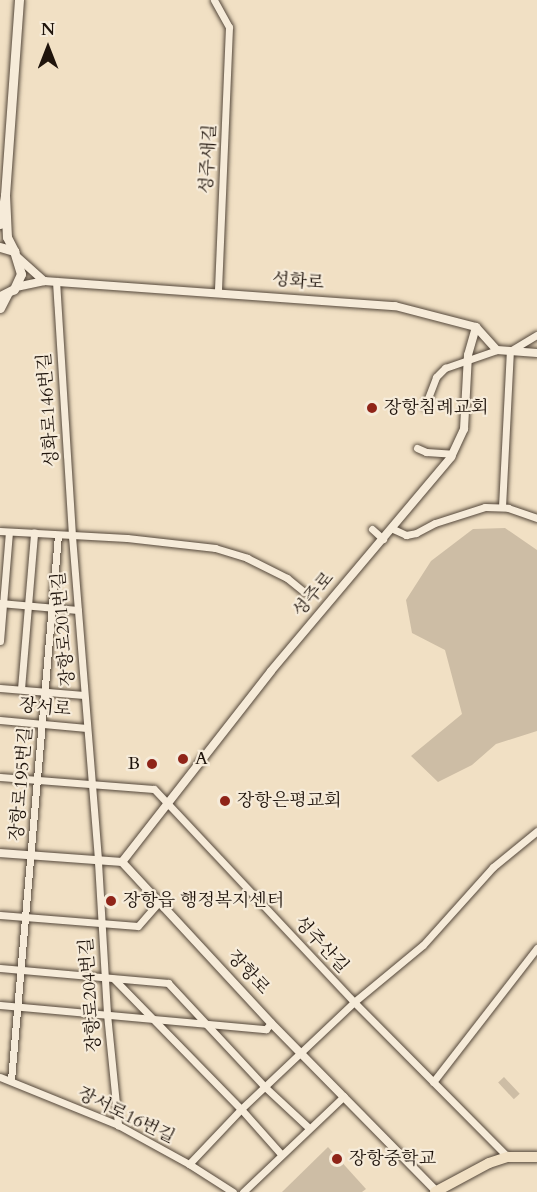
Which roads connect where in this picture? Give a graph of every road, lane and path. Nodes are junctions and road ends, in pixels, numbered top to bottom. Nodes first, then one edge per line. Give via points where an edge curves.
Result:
1 (19, 0) edge
2 (214, 0) edge
3 (5, 195) junction
4 (0, 224) edge
5 (0, 247) edge
6 (16, 254) junction
7 (44, 281) junction
8 (56, 281) junction
9 (16, 287) junction
10 (218, 293) junction
11 (4, 295) edge
12 (0, 308) edge
13 (476, 327) junction
14 (537, 335) edge
15 (497, 350) junction
16 (510, 351) junction
17 (537, 353) edge
18 (468, 361) junction
19 (425, 406) dead end
20 (417, 448) dead end
21 (452, 454) junction
22 (502, 507) junction
23 (537, 518) edge
24 (391, 528) junction
25 (372, 529) dead end
26 (0, 531) edge
27 (9, 532) junction
28 (34, 534) junction
29 (58, 535) junction
30 (72, 536) junction
31 (383, 539) junction
32 (304, 592) dead end
33 (2, 603) edge
34 (28, 605) junction
35 (51, 607) junction
36 (78, 610) junction
37 (0, 641) edge
38 (0, 688) edge
39 (21, 689) junction
40 (45, 692) junction
41 (84, 695) junction
42 (0, 720) edge
43 (42, 724) junction
44 (87, 728) junction
45 (0, 777) edge
46 (37, 780) junction
47 (91, 784) junction
48 (169, 802) junction
49 (537, 831) edge
50 (0, 853) edge
51 (31, 856) junction
52 (98, 862) junction
53 (122, 862) junction
54 (159, 902) junction
55 (0, 915) edge
56 (25, 917) junction
57 (101, 924) junction
58 (537, 948) edge
59 (0, 968) edge
60 (21, 970) junction
61 (110, 978) junction
62 (354, 1002) junction
63 (0, 1005) edge
64 (17, 1006) junction
65 (107, 1014) junction
66 (152, 1018) junction
67 (205, 1023) junction
68 (271, 1023) junction
69 (301, 1052) junction
70 (0, 1077) edge
71 (11, 1080) junction
72 (433, 1082) junction
73 (265, 1087) junction
74 (344, 1096) junction
75 (242, 1109) junction
76 (118, 1125) junction
77 (309, 1128) junction
78 (281, 1154) junction
79 (508, 1157) junction
80 (537, 1157) edge
81 (189, 1164) junction
82 (233, 1192) edge
83 (243, 1192) edge
84 (436, 1192) edge

1 - 3 main road
2 - 10 street, 성주새길 via 230,27
3 - 4 main road
3 - 6 main road via 7,237
5 - 6 main road
6 - 7 street
6 - 9 main road via 21,274
7 - 8 street, 성화로
7 - 9 street, 성화로
8 - 10 street, 성화로
8 - 30 street, 성화로146번길
9 - 11 main road
10 - 13 street, 성화로 via 395,306
11 - 12 main road
13 - 15 street
13 - 18 street, 성주로
14 - 16 street
15 - 16 street
15 - 18 street
16 - 17 street
16 - 22 street
18 - 19 street via 445,368 436,377
18 - 21 street, 성주로 via 464,429
20 - 21 street
21 - 24 street, 성주로
22 - 23 street
22 - 24 street via 485,507 406,535
24 - 31 street, 성주로
25 - 31 street
26 - 27 street
27 - 28 street
27 - 33 street
28 - 29 street
28 - 34 street
29 - 30 street
29 - 35 street, 장항로195번길
30 - 32 street via 215,548 255,562 287,578
30 - 36 street, 장항로201번길
31 - 48 street, 성주로 via 271,671
33 - 34 street
33 - 37 street
34 - 35 street
34 - 39 street
35 - 36 street
35 - 40 street, 장항로195번길
36 - 41 street, 장항로201번길
38 - 39 street
39 - 40 street
40 - 41 street
40 - 43 street, 장항로195번길
41 - 44 street, 장항로201번길
42 - 43 street, 장서로
43 - 44 street, 장서로
43 - 46 street, 장항로195번길
44 - 47 street, 장항로201번길
45 - 46 street, 성주산길
46 - 47 street, 성주산길
46 - 51 street, 장항로195번길
47 - 48 street, 성주산길 via 154,789
47 - 52 street, 장항로201번길
48 - 53 street, 성주로
48 - 62 street, 성주산길
49 - 62 street via 487,873 423,945
50 - 51 street
51 - 52 street
51 - 56 street, 장항로195번길
52 - 53 street
52 - 57 street, 장항로204번길
53 - 54 street, 장항로
54 - 57 street via 138,926
54 - 68 street, 장항로
55 - 56 street
56 - 57 street
56 - 60 street, 장항로195번길
57 - 61 street, 장항로204번길
58 - 72 street
59 - 60 street
60 - 61 street
60 - 64 street, 장항로195번길
61 - 65 street, 장항로204번길
61 - 66 street
61 - 67 street via 168,982
62 - 69 street
62 - 72 street, 성주산길
63 - 64 street
64 - 65 street
64 - 71 street, 장항로195번길
65 - 66 street
65 - 76 street, 장항로204번길
66 - 67 street
66 - 75 street
67 - 68 street via 266,1029
67 - 73 street
68 - 69 street, 장항로
69 - 73 street
69 - 74 street, 장항로
70 - 71 street, 장서로16번길
71 - 76 street, 장서로16번길
72 - 79 street, 성주산길
73 - 75 street
73 - 77 street
74 - 77 street
74 - 84 street, 장항로
75 - 78 street
75 - 81 street
76 - 81 street, 장서로16번길
77 - 78 street
78 - 83 street
79 - 80 main road
79 - 84 main road via 480,1167
81 - 82 street, 장서로16번길

